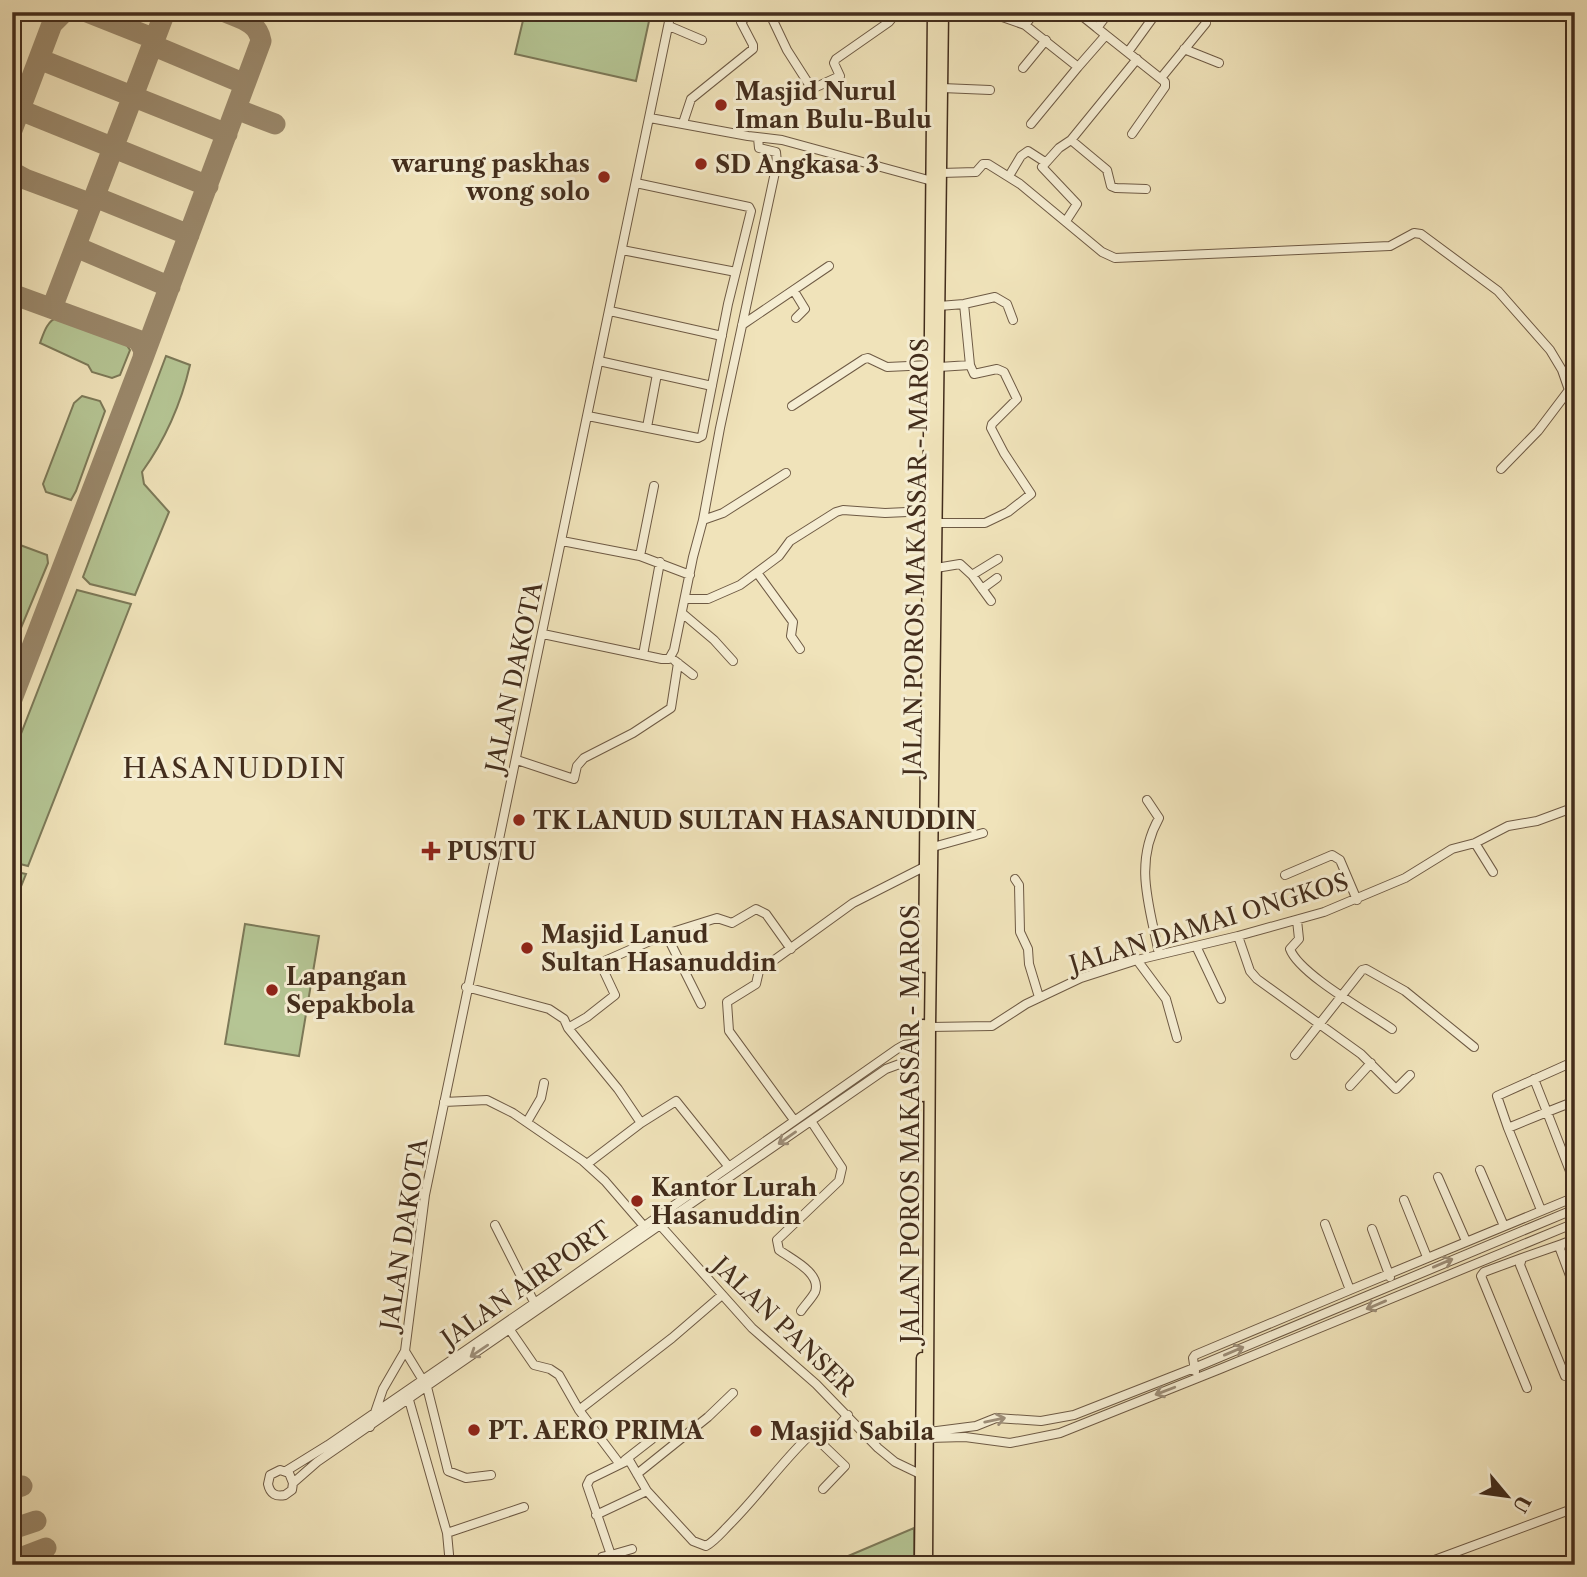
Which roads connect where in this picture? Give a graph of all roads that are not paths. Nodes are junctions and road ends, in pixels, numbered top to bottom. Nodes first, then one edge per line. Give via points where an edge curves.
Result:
1 (671, 12) edge
2 (751, 12) edge
3 (769, 12) edge
4 (897, 12) edge
5 (933, 12) edge
6 (943, 12) edge
7 (988, 12) edge
8 (1035, 12) edge
9 (1077, 12) edge
10 (1109, 12) edge
11 (1157, 12) edge
12 (1206, 23) dead end
13 (1026, 24) junction
14 (669, 26) junction
15 (1097, 28) junction
16 (1106, 35) junction
17 (702, 40) dead end
18 (1046, 40) junction
19 (1184, 49) junction
20 (1128, 52) junction
21 (1137, 59) junction
22 (1219, 63) dead end
23 (1078, 67) junction
24 (1023, 68) dead end
25 (1161, 78) junction
26 (942, 88) junction
27 (990, 90) dead end
28 (650, 118) junction
29 (683, 123) junction
30 (1031, 124) dead end
31 (1132, 134) dead end
32 (758, 138) junction
33 (1071, 140) junction
34 (1045, 162) junction
35 (1009, 176) junction
36 (937, 177) junction
37 (636, 183) junction
38 (1146, 189) dead end
39 (1066, 221) junction
40 (622, 250) junction
41 (829, 265) dead end
42 (736, 272) junction
43 (794, 291) junction
44 (964, 304) junction
45 (939, 306) junction
46 (610, 311) junction
47 (796, 318) dead end
48 (1013, 320) dead end
49 (742, 325) junction
50 (722, 336) junction
51 (599, 362) junction
52 (970, 365) junction
53 (934, 366) junction
54 (657, 374) junction
55 (712, 386) junction
56 (1572, 392) edge
57 (792, 406) dead end
58 (587, 416) junction
59 (647, 427) junction
60 (1501, 469) dead end
61 (786, 473) dead end
62 (654, 486) dead end
63 (929, 511) junction
64 (703, 520) junction
65 (937, 523) junction
66 (562, 541) junction
67 (932, 544) junction
68 (640, 556) junction
69 (998, 559) dead end
70 (660, 562) junction
71 (936, 568) junction
72 (758, 574) junction
73 (690, 575) junction
74 (972, 575) junction
75 (998, 578) dead end
76 (982, 589) junction
77 (685, 599) junction
78 (990, 601) dead end
79 (682, 613) junction
80 (543, 634) junction
81 (800, 649) dead end
82 (643, 655) junction
83 (669, 659) junction
84 (733, 661) dead end
85 (678, 663) junction
86 (693, 675) dead end
87 (516, 760) junction
88 (1147, 800) dead end
89 (1575, 807) edge
90 (984, 833) dead end
91 (1475, 843) junction
92 (933, 847) junction
93 (926, 866) junction
94 (1493, 872) dead end
95 (1285, 875) dead end
96 (1014, 879) dead end
97 (1357, 900) junction
98 (1297, 920) junction
99 (666, 934) junction
100 (1238, 936) junction
101 (1196, 946) junction
102 (791, 949) junction
103 (1159, 954) junction
104 (1137, 960) junction
105 (467, 987) junction
106 (1342, 995) junction
107 (1039, 997) junction
108 (1221, 999) dead end
109 (701, 1004) dead end
110 (1321, 1025) junction
111 (930, 1027) junction
112 (568, 1028) junction
113 (1392, 1029) dead end
114 (1177, 1038) dead end
115 (926, 1042) junction
116 (1474, 1047) dead end
117 (1295, 1055) dead end
118 (926, 1062) junction
119 (1573, 1062) edge
120 (1371, 1063) junction
121 (1575, 1073) edge
122 (1410, 1075) dead end
123 (1534, 1079) junction
124 (859, 1082) junction
125 (544, 1083) dead end
126 (1350, 1086) dead end
127 (1575, 1101) edge
128 (444, 1102) junction
129 (1547, 1112) junction
130 (794, 1120) junction
131 (811, 1121) junction
132 (527, 1122) junction
133 (641, 1123) junction
134 (1508, 1128) junction
135 (587, 1164) junction
136 (729, 1167) junction
137 (1480, 1170) dead end
138 (1438, 1177) dead end
139 (1575, 1184) edge
140 (1575, 1197) edge
141 (1404, 1200) dead end
142 (1575, 1209) edge
143 (1541, 1210) junction
144 (672, 1211) junction
145 (1575, 1223) edge
146 (495, 1224) dead end
147 (1325, 1224) dead end
148 (643, 1225) junction
149 (660, 1225) junction
150 (1504, 1226) junction
151 (1372, 1229) dead end
152 (1575, 1239) edge
153 (1466, 1241) junction
154 (1562, 1244) junction
155 (1427, 1257) junction
156 (1522, 1258) junction
157 (1389, 1274) junction
158 (1392, 1285) junction
159 (1575, 1289) edge
160 (1350, 1290) junction
161 (722, 1295) junction
162 (1398, 1295) junction
163 (551, 1297) junction
164 (534, 1302) junction
165 (801, 1311) dead end
166 (510, 1330) junction
167 (1274, 1334) junction
168 (1278, 1346) junction
169 (405, 1351) junction
170 (1194, 1368) junction
171 (1565, 1376) dead end
172 (1197, 1378) junction
173 (425, 1383) junction
174 (1527, 1388) dead end
175 (733, 1393) dead end
176 (408, 1400) junction
177 (579, 1410) junction
178 (374, 1412) junction
179 (848, 1415) junction
180 (370, 1427) junction
181 (929, 1435) junction
182 (652, 1439) dead end
183 (822, 1444) junction
184 (622, 1461) junction
185 (286, 1471) junction
186 (448, 1471) junction
187 (637, 1474) junction
188 (920, 1474) junction
189 (491, 1475) dead end
190 (449, 1481) dead end
191 (293, 1483) junction
192 (822, 1489) dead end
193 (648, 1491) junction
194 (524, 1507) dead end
195 (1575, 1508) edge
196 (596, 1515) junction
197 (447, 1532) junction
198 (632, 1549) dead end
199 (611, 1555) junction
200 (450, 1565) edge
201 (600, 1565) edge
202 (920, 1565) edge
203 (927, 1565) edge
204 (1421, 1565) edge

1 - 14 street, JALAN DAKOTA
2 - 29 street via 741,22 752,49 691,99
3 - 4 street via 790,56 814,88 839,76 836,59 890,22
5 - 36 highway, JALAN POROS MAKASSAR - MAROS
6 - 26 highway, JALAN POROS MAKASSAR - MAROS
7 - 13 street
8 - 13 street
9 - 15 street
10 - 15 street
11 - 20 street
12 - 19 street
13 - 18 street
14 - 17 street
14 - 28 street, JALAN DAKOTA
15 - 16 street
16 - 20 street
16 - 23 street
18 - 23 street
18 - 24 street
19 - 22 street
19 - 25 street
20 - 21 street
21 - 25 street
21 - 33 street
23 - 30 street
25 - 31 street via 1165,87
26 - 27 street
26 - 36 highway, JALAN POROS MAKASSAR - MAROS
28 - 29 street
28 - 37 street, JALAN DAKOTA
29 - 32 street
32 - 36 street
32 - 49 street via 759,148 776,152 777,163
33 - 34 street
33 - 38 street via 1107,170 1111,186
34 - 35 street via 1028,151
34 - 39 street via 1042,166 1077,204
35 - 36 street via 985,164 976,172
35 - 39 street
36 - 45 highway, JALAN POROS MAKASSAR - MAROS
36 - 53 highway, JALAN POROS MAKASSAR - MAROS
37 - 40 street, JALAN DAKOTA
37 - 42 street via 749,206
39 - 56 street via 1115,258 1390,246 1411,234 1421,234 1498,291 1550,350
40 - 42 street
40 - 46 street, JALAN DAKOTA
41 - 43 street
42 - 50 street
43 - 47 street via 805,309
43 - 49 street
44 - 45 street
44 - 48 street via 989,297 1001,299
44 - 52 street
45 - 53 highway, JALAN POROS MAKASSAR - MAROS
46 - 50 street
46 - 51 street, JALAN DAKOTA
49 - 64 street
50 - 55 street
51 - 54 street
51 - 58 street, JALAN DAKOTA
52 - 53 street
52 - 65 street via 974,374 1001,369 1017,398 991,428 1031,494 985,523
53 - 57 street via 887,368 864,359
53 - 63 highway, JALAN POROS MAKASSAR - MAROS
53 - 65 highway, JALAN POROS MAKASSAR - MAROS
54 - 55 street
54 - 59 street
55 - 59 street via 701,438
56 - 60 street
58 - 59 street
58 - 66 street, JALAN DAKOTA
61 - 64 street via 723,513
62 - 68 street
63 - 67 highway, JALAN POROS MAKASSAR - MAROS
63 - 72 street via 836,512 790,541
64 - 73 street
65 - 67 highway, JALAN POROS MAKASSAR - MAROS
66 - 68 street
66 - 80 street, JALAN DAKOTA
67 - 71 highway, JALAN POROS MAKASSAR - MAROS
67 - 93 highway, JALAN POROS MAKASSAR - MAROS
68 - 70 street
69 - 74 street
70 - 73 street
70 - 82 street
71 - 74 street via 960,564
71 - 92 highway, JALAN POROS MAKASSAR - MAROS
72 - 77 street via 717,596
72 - 81 street via 793,622 790,636
73 - 77 street
74 - 76 street
75 - 76 street
76 - 78 street
77 - 79 street
79 - 83 street
79 - 84 street
80 - 82 street
80 - 87 street, JALAN DAKOTA
82 - 83 street
83 - 85 street
85 - 86 street
85 - 87 street via 671,708 584,758 574,779
87 - 105 street, JALAN DAKOTA
88 - 103 street via 1159,818 1148,844 1145,891
89 - 91 street, JALAN DAMAI ONGKOS via 1508,826
90 - 92 street
91 - 94 street
91 - 97 street, JALAN DAMAI ONGKOS via 1452,849
92 - 111 highway, JALAN POROS MAKASSAR - MAROS
93 - 102 street via 853,903
93 - 115 highway, JALAN POROS MAKASSAR - MAROS
95 - 97 street via 1335,856
96 - 107 street via 1019,885 1020,932
97 - 98 street, JALAN DAMAI ONGKOS
98 - 100 street, JALAN DAMAI ONGKOS
98 - 106 street via 1299,939 1290,949 1295,960
99 - 102 street via 717,918 732,923 756,909 766,914
99 - 109 street
99 - 112 street via 600,963 615,995
100 - 101 street, JALAN DAMAI ONGKOS
100 - 110 street via 1252,974
101 - 103 street, JALAN DAMAI ONGKOS
101 - 108 street
102 - 130 street via 759,971 756,984 733,996 726,1007 729,1031
103 - 104 street, JALAN DAMAI ONGKOS
104 - 107 street, JALAN DAMAI ONGKOS
104 - 114 street via 1166,999
105 - 112 street via 549,1010 564,1019
105 - 128 street, JALAN DAKOTA
106 - 110 street
106 - 113 street
106 - 116 street via 1362,970 1369,969 1405,991
107 - 111 street, JALAN DAMAI ONGKOS via 992,1026
110 - 117 street
110 - 120 street
111 - 115 highway, JALAN POROS MAKASSAR - MAROS
112 - 133 street
115 - 118 highway, JALAN POROS MAKASSAR - MAROS
115 - 124 street, JALAN AIRPORT via 904,1045
118 - 124 street, JALAN AIRPORT via 897,1064
118 - 181 highway, JALAN POROS MAKASSAR - MAROS
118 - 188 highway, JALAN POROS MAKASSAR - MAROS
119 - 121 street
119 - 123 street
120 - 122 street via 1396,1089
120 - 126 street
123 - 129 street
123 - 134 street via 1497,1096
124 - 130 street, JALAN AIRPORT
124 - 131 street, JALAN AIRPORT
125 - 132 street
127 - 129 street
128 - 132 street via 487,1100
128 - 169 street, JALAN DAKOTA via 425,1195
129 - 134 street
129 - 139 street
130 - 136 street, JALAN AIRPORT
131 -> 144 street, JALAN AIRPORT
131 - 165 street via 842,1168 839,1181 777,1240 779,1250 816,1283
132 - 135 street
133 - 135 street
133 - 136 street via 676,1101
134 - 143 street
135 - 148 street
136 - 144 street, JALAN AIRPORT
137 - 150 street
138 - 153 street
140 - 143 street
141 - 155 street
158 -> 142 street
143 - 150 street
144 - 148 street, JALAN AIRPORT
144 - 149 street, JALAN AIRPORT
145 - 162 street
146 - 164 street
147 - 160 street
148 - 163 street, JALAN AIRPORT
149 - 161 street, JALAN PANSER
149 - 163 street, JALAN AIRPORT
150 - 153 street
151 - 157 street
152 - 154 street
153 - 155 street
154 - 156 street
154 - 159 street via 1560,1253
155 - 157 street
156 - 171 street via 1520,1265
156 - 174 street via 1481,1276
157 - 158 street
157 - 160 street
158 - 162 street
158 - 167 street
160 - 170 street via 1195,1355
161 - 177 street
161 - 179 street, JALAN PANSER
162 -> 168 street
163 - 164 street, JALAN AIRPORT
163 - 166 street, JALAN AIRPORT
164 - 173 street, JALAN AIRPORT
166 -> 173 street, JALAN AIRPORT
166 - 177 street via 534,1365 555,1371
167 - 168 street
170 -> 167 street
168 - 172 street
169 - 173 street
169 - 178 street
170 - 172 street
181 -> 170 street via 996,1418 1055,1420
172 -> 181 street via 1060,1433 1010,1443
173 - 176 street, JALAN AIRPORT
173 - 178 street, JALAN AIRPORT
173 - 186 street
175 - 187 street
176 - 180 street, JALAN AIRPORT
176 - 197 street
177 - 184 street
178 - 180 street
178 - 185 street, JALAN AIRPORT
179 - 183 street
179 - 188 street, JALAN PANSER via 887,1456
180 - 191 street, JALAN AIRPORT
181 - 203 highway, JALAN POROS MAKASSAR - MAROS
182 - 184 street
183 - 192 street via 845,1466
183 - 193 street via 808,1437 706,1546 693,1541
184 - 187 street via 630,1461
184 - 196 street via 588,1481
185 - 191 street
185 - 191 street via 270,1475 271,1493 285,1495
186 - 189 street via 473,1478
186 - 190 street
187 - 193 street
188 - 202 highway, JALAN POROS MAKASSAR - MAROS
193 - 196 street
194 - 197 street
195 - 204 street
196 - 199 street
197 - 200 street
198 - 199 street
199 - 201 street via 602,1557

